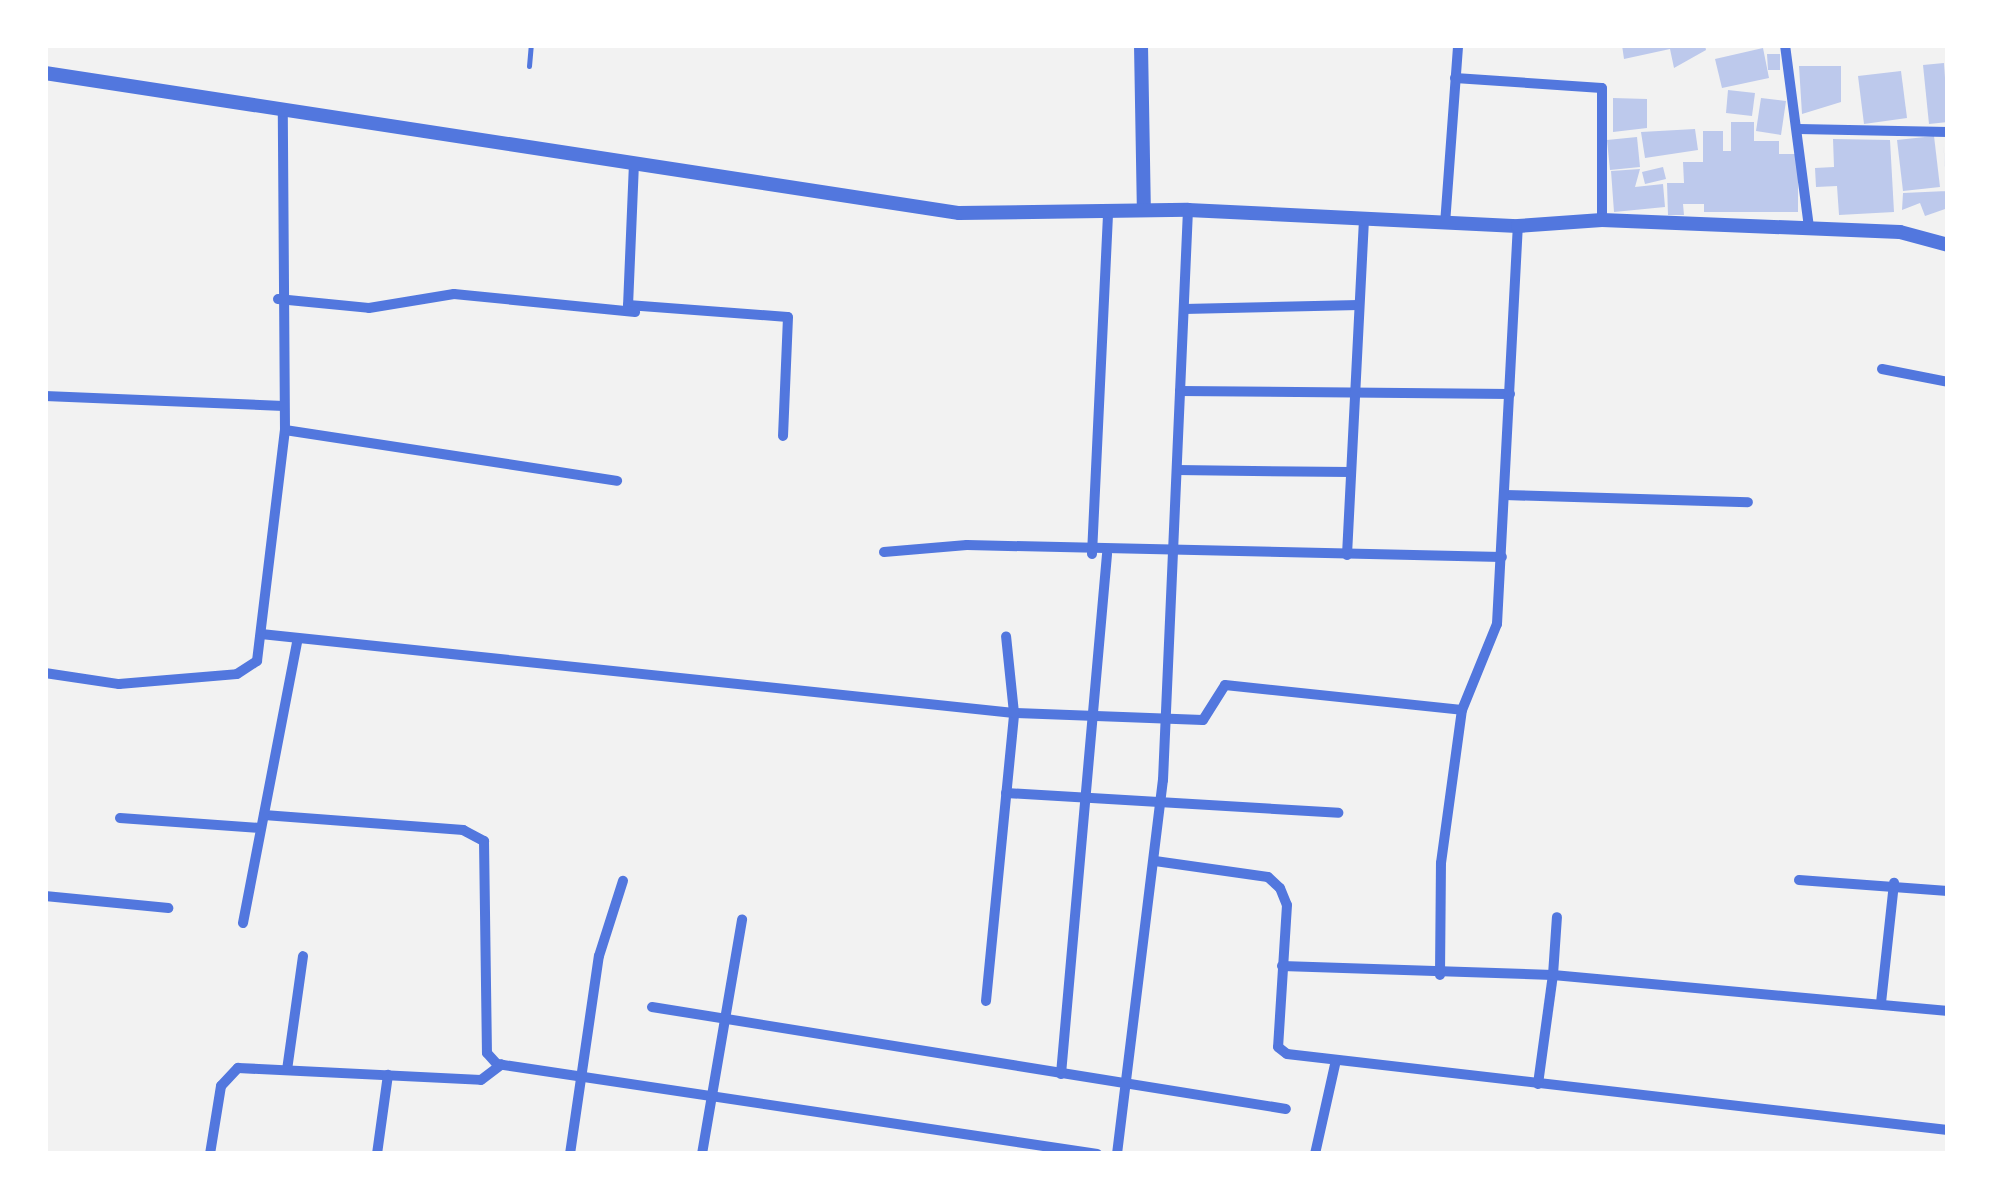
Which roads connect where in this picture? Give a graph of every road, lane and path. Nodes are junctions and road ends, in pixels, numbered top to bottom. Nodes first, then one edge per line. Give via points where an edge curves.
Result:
1 (530, 45) edge
2 (1140, 45) edge
3 (1458, 45) edge
4 (1785, 45) edge
5 (529, 66) dead end
6 (45, 72) edge
7 (1456, 78) junction
8 (283, 108) junction
9 (1799, 129) junction
10 (1948, 132) edge
11 (634, 163) junction
12 (1108, 210) junction
13 (1144, 210) junction
14 (1188, 210) junction
15 (1364, 220) junction
16 (1602, 220) junction
17 (1445, 224) junction
18 (1518, 226) junction
19 (1809, 228) junction
20 (1948, 245) edge
21 (278, 300) junction
22 (1360, 305) junction
23 (1184, 310) junction
24 (638, 312) junction
25 (1882, 369) dead end
26 (1948, 382) edge
27 (1180, 390) junction
28 (1354, 392) junction
29 (1510, 394) junction
30 (45, 396) edge
31 (284, 406) junction
32 (285, 430) junction
33 (783, 436) dead end
34 (1177, 470) junction
35 (1350, 472) junction
36 (618, 482) dead end
37 (1506, 495) junction
38 (1748, 502) dead end
39 (884, 552) dead end
40 (1174, 552) junction
41 (1092, 554) junction
42 (1107, 554) junction
43 (1346, 554) junction
44 (1502, 556) junction
45 (260, 634) junction
46 (1006, 636) dead end
47 (296, 642) junction
48 (45, 674) edge
49 (1462, 710) junction
50 (1014, 713) junction
51 (1098, 716) junction
52 (1166, 718) junction
53 (1006, 793) junction
54 (1086, 795) junction
55 (1161, 798) junction
56 (1338, 812) dead end
57 (264, 815) junction
58 (120, 818) dead end
59 (261, 828) junction
60 (1155, 861) junction
61 (623, 880) dead end
62 (1799, 880) dead end
63 (1894, 883) junction
64 (1948, 891) edge
65 (45, 896) edge
66 (168, 908) dead end
67 (1557, 917) dead end
68 (742, 919) dead end
69 (243, 923) dead end
70 (303, 956) dead end
71 (1282, 966) junction
72 (1440, 975) junction
73 (1553, 975) junction
74 (986, 1001) dead end
75 (1881, 1003) junction
76 (652, 1007) dead end
77 (1948, 1011) edge
78 (727, 1018) junction
79 (1336, 1060) junction
80 (502, 1064) junction
81 (287, 1070) junction
82 (1061, 1074) junction
83 (388, 1075) junction
84 (582, 1076) junction
85 (1129, 1084) junction
86 (1538, 1084) junction
87 (713, 1096) junction
88 (1286, 1109) dead end
89 (1948, 1130) edge
90 (210, 1154) edge
91 (378, 1154) edge
92 (570, 1154) edge
93 (702, 1154) edge
94 (1097, 1154) edge
95 (1117, 1154) edge
96 (1315, 1154) edge

1 - 5 lane
2 - 13 street
3 - 7 street
4 - 9 street
6 - 8 street
7 - 16 street via 1602,88
7 - 17 street
8 - 11 street via 378,130
8 - 21 street
9 - 10 street
9 - 19 street
11 - 12 street via 960,213
11 - 24 street via 626,298
12 - 13 street
12 - 41 street
13 - 14 street
14 - 15 street
14 - 23 street
15 - 17 street
15 - 22 street
16 - 18 street
16 - 19 street
17 - 18 street
18 - 29 street
19 - 20 street via 1900,232
21 - 24 street via 369,308 454,294
21 - 31 street
22 - 23 street
22 - 28 street
23 - 27 street
24 - 33 street via 788,317
25 - 26 street
27 - 28 street
27 - 34 street
28 - 29 street
28 - 35 street
29 - 37 street
30 - 31 street
31 - 32 street
32 - 36 street
32 - 45 street
34 - 35 street
34 - 40 street
35 - 43 street
37 - 38 street
37 - 44 street
39 - 41 street via 967,545
40 - 42 street
40 - 43 street
40 - 52 street
41 - 42 street
42 - 51 street
43 - 44 street
44 - 49 street via 1497,624
45 - 47 street
45 - 48 street via 254,667 237,674 119,684
46 - 50 street
47 - 50 street
47 - 57 street
49 - 52 street via 1225,685 1208,718
49 - 72 street via 1441,863
50 - 51 street
50 - 53 street
51 - 52 street
51 - 54 street
52 - 55 street
53 - 54 street
53 - 74 street
54 - 55 street
54 - 82 street
55 - 56 street
55 - 60 street
57 - 59 street
57 - 80 street via 463,830 484,841 488,1053
58 - 59 street
59 - 69 street
60 - 71 street via 1268,877 1286,906
60 - 85 street
61 - 84 street via 599,956
62 - 63 street
63 - 64 street
63 - 75 street
65 - 66 street
67 - 73 street
68 - 78 street
70 - 81 street
71 - 72 street
71 - 79 street via 1278,1047
72 - 73 street
73 - 75 street
73 - 86 street
75 - 77 street
76 - 78 street
78 - 82 street
78 - 87 street
79 - 86 street
79 - 96 street
80 - 83 street via 481,1080
80 - 84 street
81 - 83 street
81 - 90 street via 229,1072
82 - 85 street
83 - 91 street
84 - 87 street
84 - 92 street
85 - 88 street
85 - 95 street
86 - 89 street
87 - 93 street
87 - 94 street

